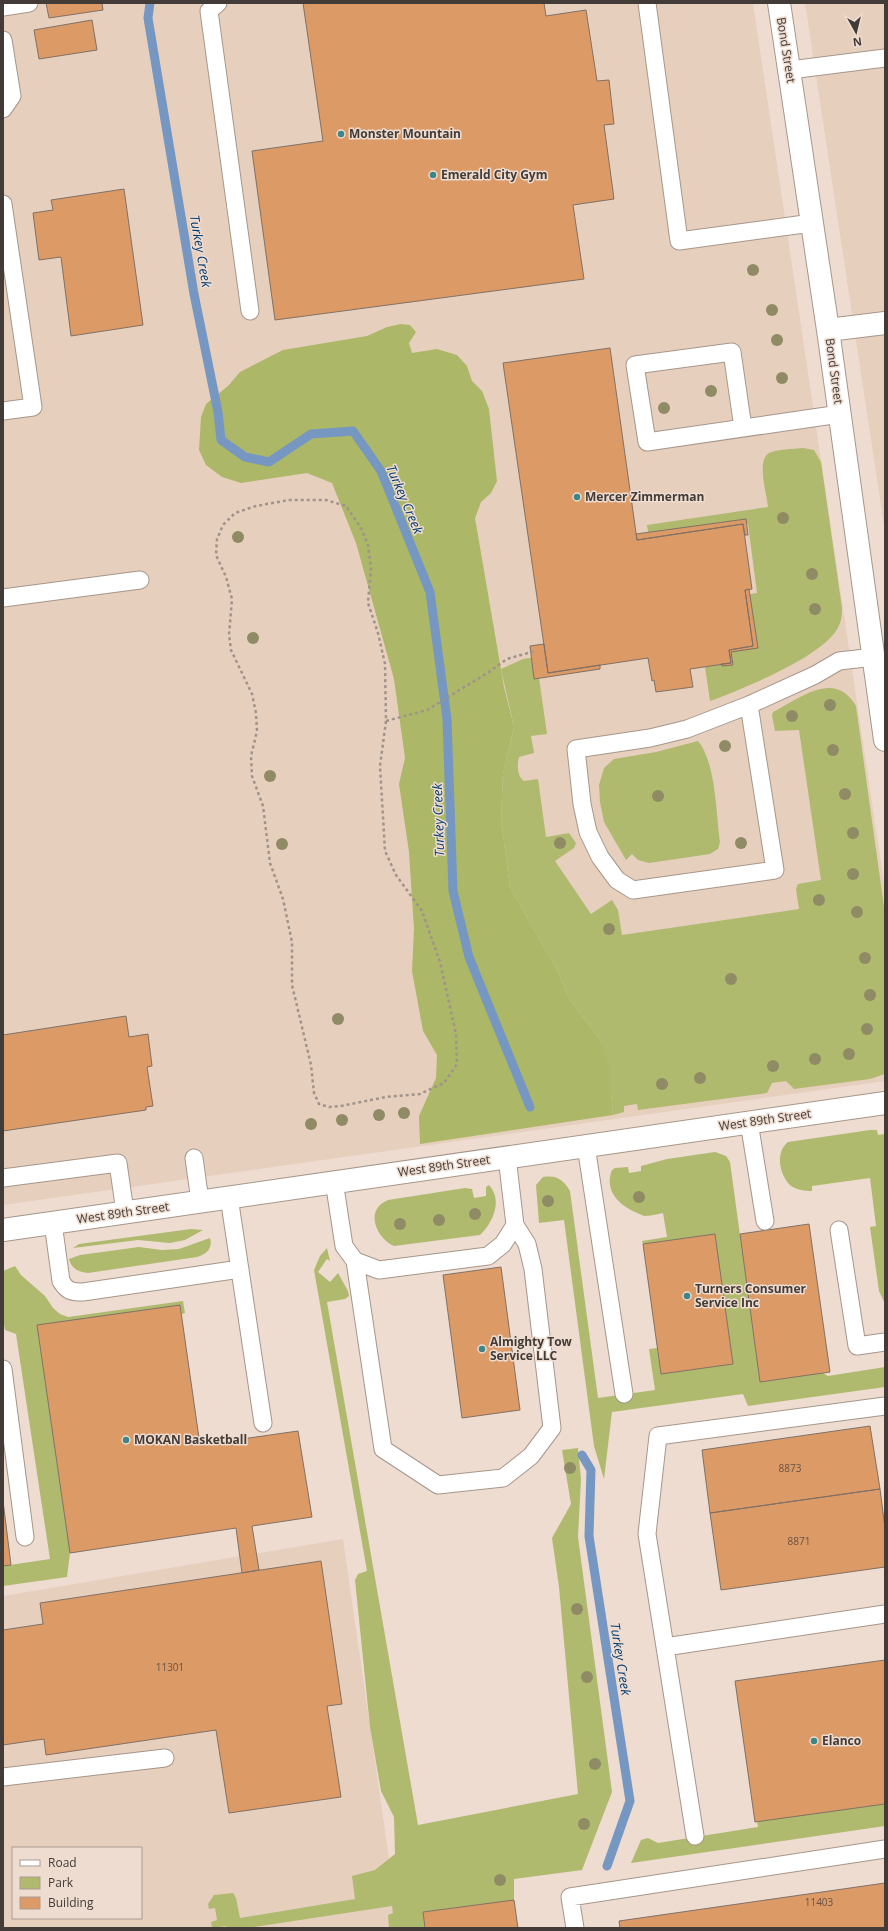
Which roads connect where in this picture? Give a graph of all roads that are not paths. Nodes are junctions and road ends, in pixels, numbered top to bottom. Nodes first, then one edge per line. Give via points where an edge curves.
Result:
1 (29, 3) edge
2 (218, 3) edge
3 (647, 3) edge
4 (779, 3) edge
5 (3, 7) edge
6 (3, 40) edge
7 (885, 58) edge
8 (790, 70) junction
9 (3, 109) edge
10 (3, 204) edge
11 (812, 223) junction
12 (250, 312) dead end
13 (885, 323) edge
14 (828, 330) junction
15 (3, 411) edge
16 (840, 414) junction
17 (743, 428) junction
18 (140, 580) dead end
19 (3, 598) edge
20 (878, 661) edge
21 (749, 705) junction
22 (885, 740) edge
23 (885, 1102) edge
24 (749, 1122) junction
25 (586, 1146) junction
26 (507, 1157) junction
27 (194, 1158) dead end
28 (3, 1178) edge
29 (334, 1181) junction
30 (229, 1197) junction
31 (200, 1201) junction
32 (125, 1212) junction
33 (765, 1220) dead end
34 (53, 1223) junction
35 (515, 1226) junction
36 (3, 1230) edge
37 (839, 1230) dead end
38 (355, 1261) junction
39 (240, 1269) junction
40 (885, 1342) edge
41 (3, 1369) edge
42 (624, 1394) dead end
43 (885, 1406) edge
44 (263, 1423) dead end
45 (25, 1537) dead end
46 (885, 1614) edge
47 (665, 1647) junction
48 (165, 1758) dead end
49 (3, 1777) edge
50 (695, 1836) dead end
51 (885, 1848) edge
52 (575, 1928) edge

1 - 5 lane
2 - 12 lane via 209,11
3 - 11 lane via 679,241
4 - 8 street, Bond Street
6 - 9 lane via 12,96
7 - 8 lane
8 - 11 street, Bond Street
10 - 15 lane via 33,407
11 - 14 street, Bond Street
13 - 14 street
14 - 16 street, Bond Street
16 - 17 lane
16 - 20 street, Bond Street
17 - 17 lane via 646,442 635,365 732,352
18 - 19 lane
20 - 21 lane via 839,661 815,675
20 - 22 street, Bond Street
21 - 21 lane via 687,729 650,738 576,749 588,832 600,857 616,880 633,890 775,870
23 - 24 street, West 89th Street
24 - 25 street, West 89th Street
24 - 33 lane
25 - 26 street, West 89th Street
25 - 42 lane
26 - 29 street, West 89th Street
26 - 35 lane
27 - 31 lane
28 - 32 lane via 118,1163
29 - 30 street, West 89th Street
29 - 38 lane via 344,1246
30 - 31 street, West 89th Street
30 - 39 lane
31 - 32 street, West 89th Street
32 - 34 street, West 89th Street
34 - 36 street, West 89th Street
34 - 39 lane via 61,1281 65,1289 72,1292
35 - 38 lane via 503,1244 488,1256 379,1270
35 - 38 lane via 527,1244 533,1269 552,1428 531,1456 503,1478 438,1485 383,1449
37 - 40 lane via 857,1346
39 - 44 lane
41 - 45 lane
43 - 47 lane via 658,1436 647,1534
46 - 47 lane
47 - 50 lane
48 - 49 lane
51 - 52 lane via 570,1897

